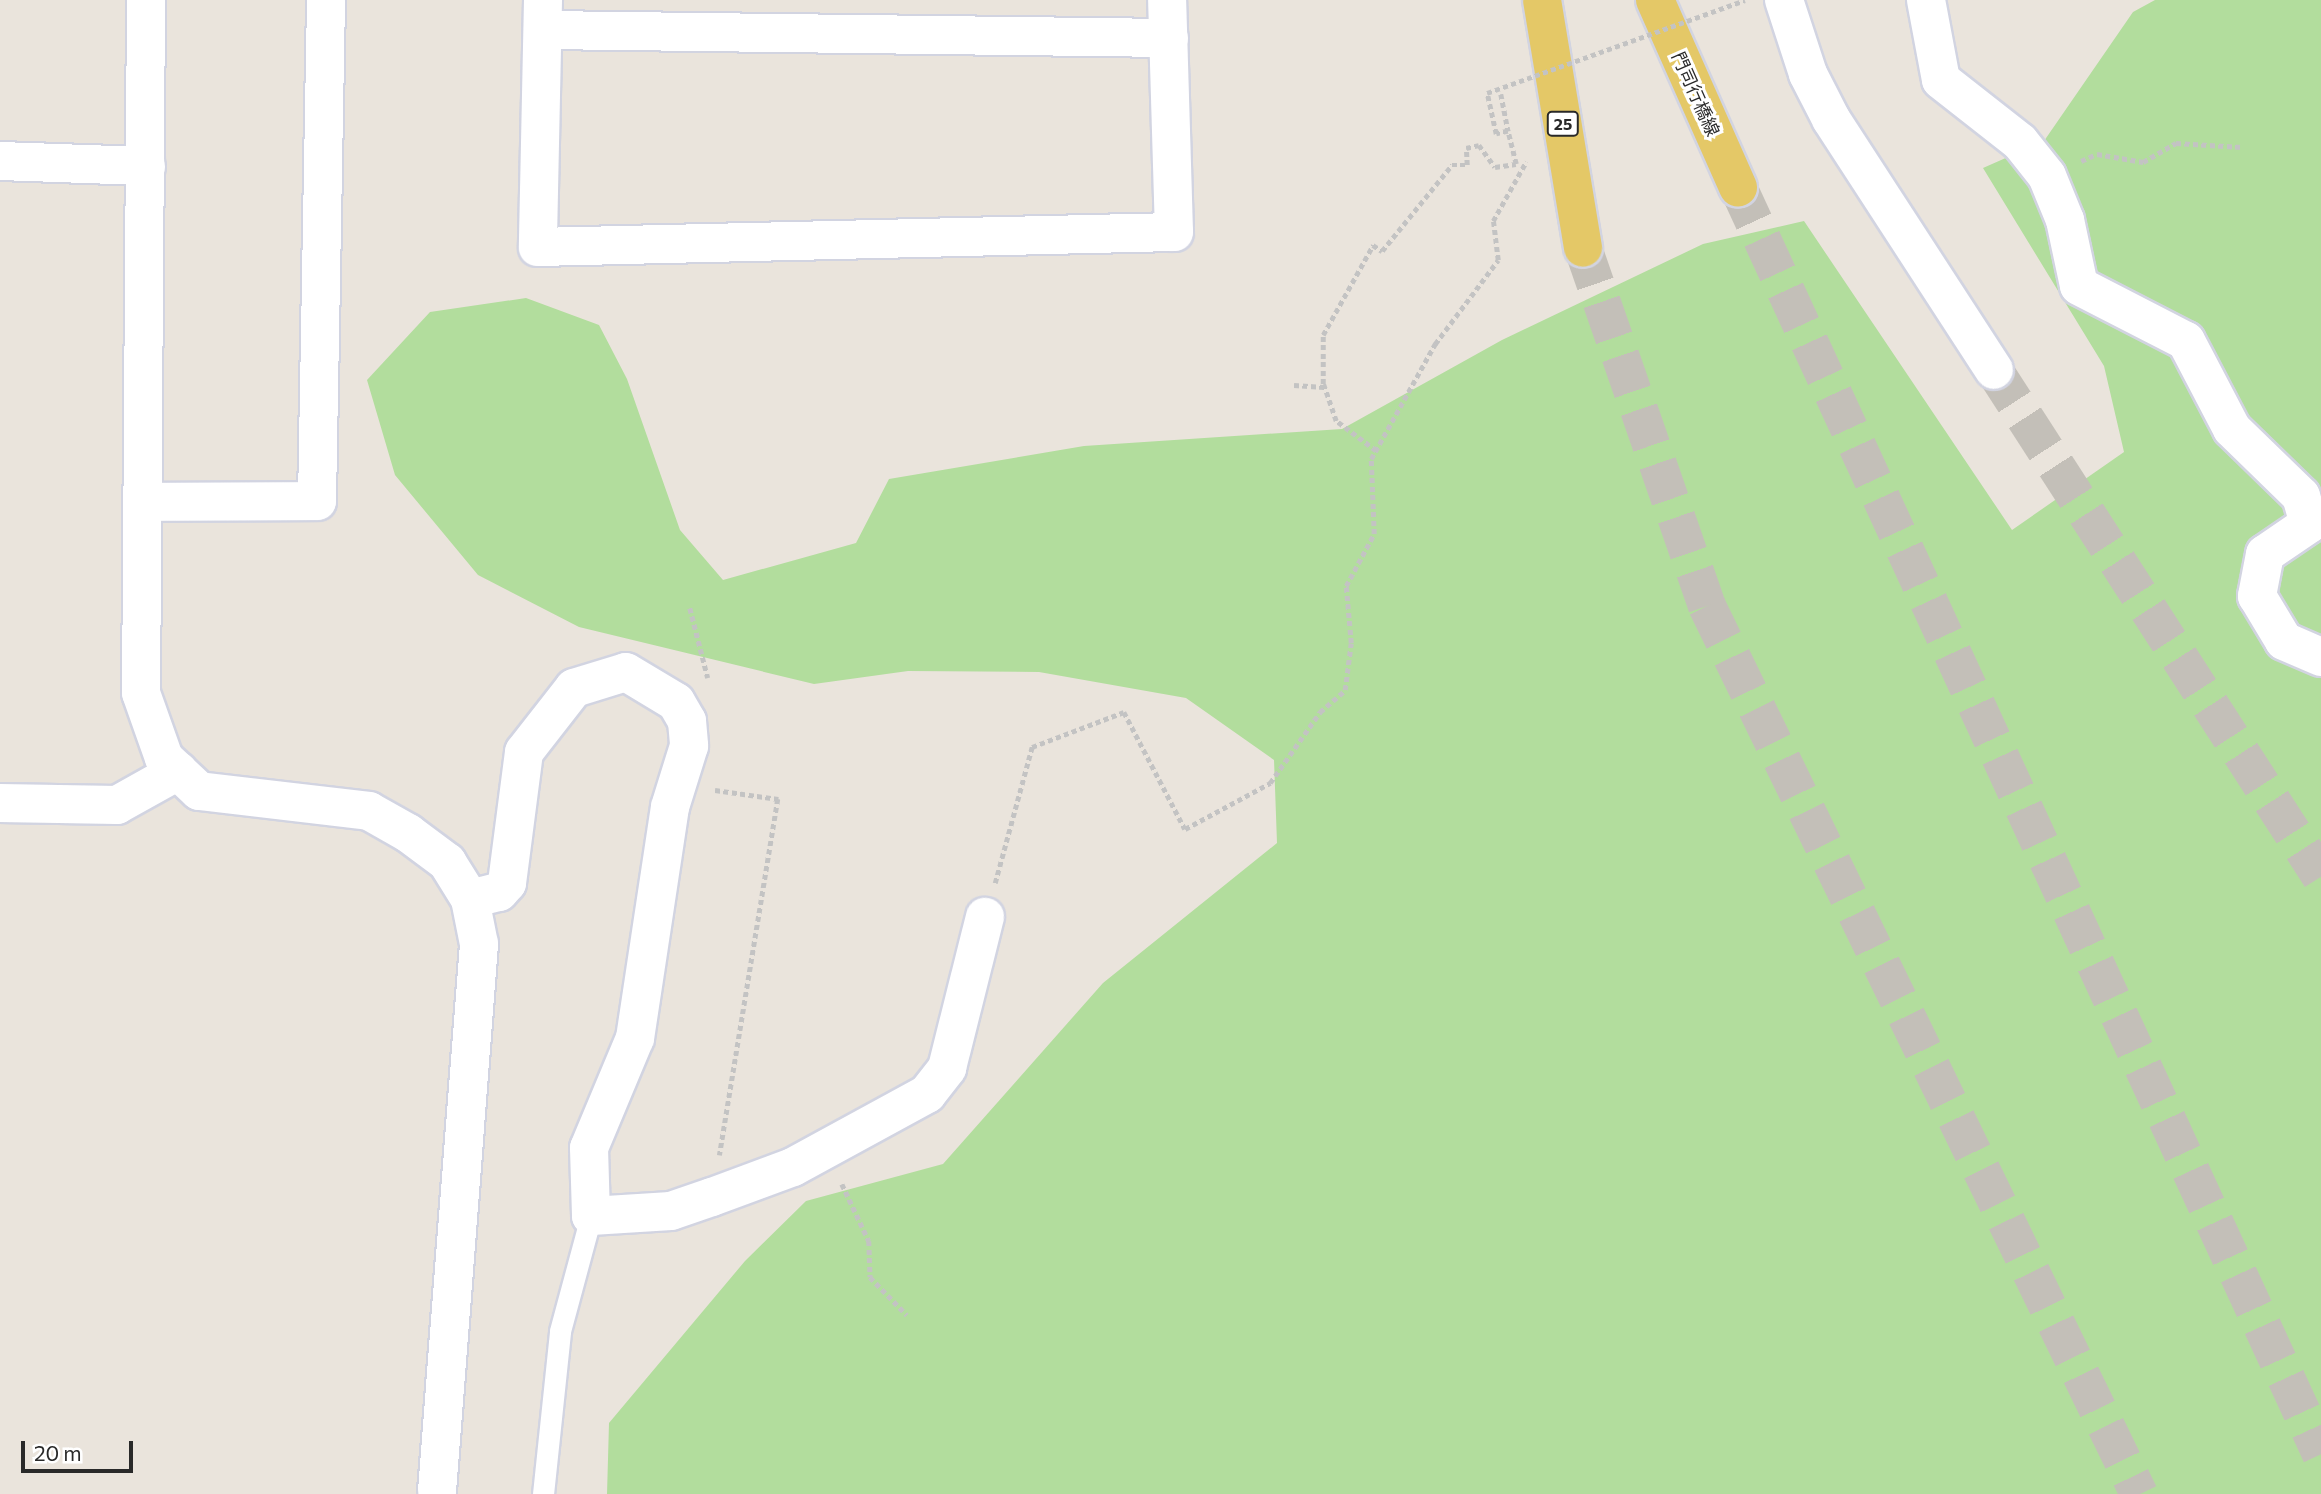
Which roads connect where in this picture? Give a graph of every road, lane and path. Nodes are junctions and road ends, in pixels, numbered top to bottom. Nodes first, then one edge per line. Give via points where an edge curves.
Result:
1 (146, 0) edge
2 (326, 0) edge
3 (1167, 0) edge
4 (1542, 0) edge
5 (1655, 0) edge
6 (1745, 0) edge
7 (1784, 0) edge
8 (1927, 0) edge
9 (543, 15) edge
10 (1169, 38) junction
11 (1501, 94) dead end
12 (1508, 131) junction
13 (2242, 147) dead end
14 (0, 161) edge
15 (1526, 162) dead end
16 (146, 166) junction
17 (2047, 176) junction
18 (1738, 187) tunnel mouth
19 (1583, 248) tunnel mouth
20 (1994, 370) tunnel mouth
21 (1294, 385) dead end
22 (1324, 387) junction
23 (1376, 451) junction
24 (143, 502) junction
25 (2321, 657) edge
26 (178, 771) junction
27 (677, 785) junction
28 (0, 803) edge
29 (470, 899) junction
30 (985, 917) joint
31 (827, 1149) junction
32 (712, 1197) junction
33 (591, 1216) junction
34 (907, 1315) dead end
35 (436, 1492) edge
36 (543, 1494) edge

1 - 16 street
2 - 24 street via 317,501
3 - 10 street
4 - 19 main road, 25
5 - 18 main road, 門司行橋線
6 - 12 path, bridge via 1487,93 1496,134
7 - 20 street via 1808,74 1831,120
8 - 17 street via 1941,80 2020,142
9 - 10 street
9 - 10 street via 538,247 1174,232
11 - 12 path
12 - 22 path via 1516,164 1495,167 1479,145 1466,148 1467,165 1452,165 1382,251 1373,245 1323,335
13 - 17 path via 2176,143 2143,162 2097,155
14 - 16 street
15 - 23 path via 1493,221 1498,260 1434,344
16 - 24 street
17 - 25 street via 2079,286 2186,341 2232,429 2301,496 2309,524 2265,554 2257,596 2284,641
21 - 22 path
22 - 23 path via 1336,421
23 - 30 path via 1369,484 1374,534 1346,586 1347,683 1279,775 1185,829 1124,712 1031,747
24 - 26 street via 141,693 164,758
26 - 28 street via 117,805
26 - 29 street via 199,791 369,811 447,862
27 - 29 street via 690,733 676,702 626,672 590,679 545,719 524,752 507,883 499,892
27 - 32 path via 778,799
27 - 33 street via 635,1038 589,1148
29 - 35 street via 479,944
30 - 31 street via 942,1082
31 - 32 street
31 - 34 path via 867,1235 870,1277
32 - 33 street via 671,1211
33 - 36 lane via 560,1331

